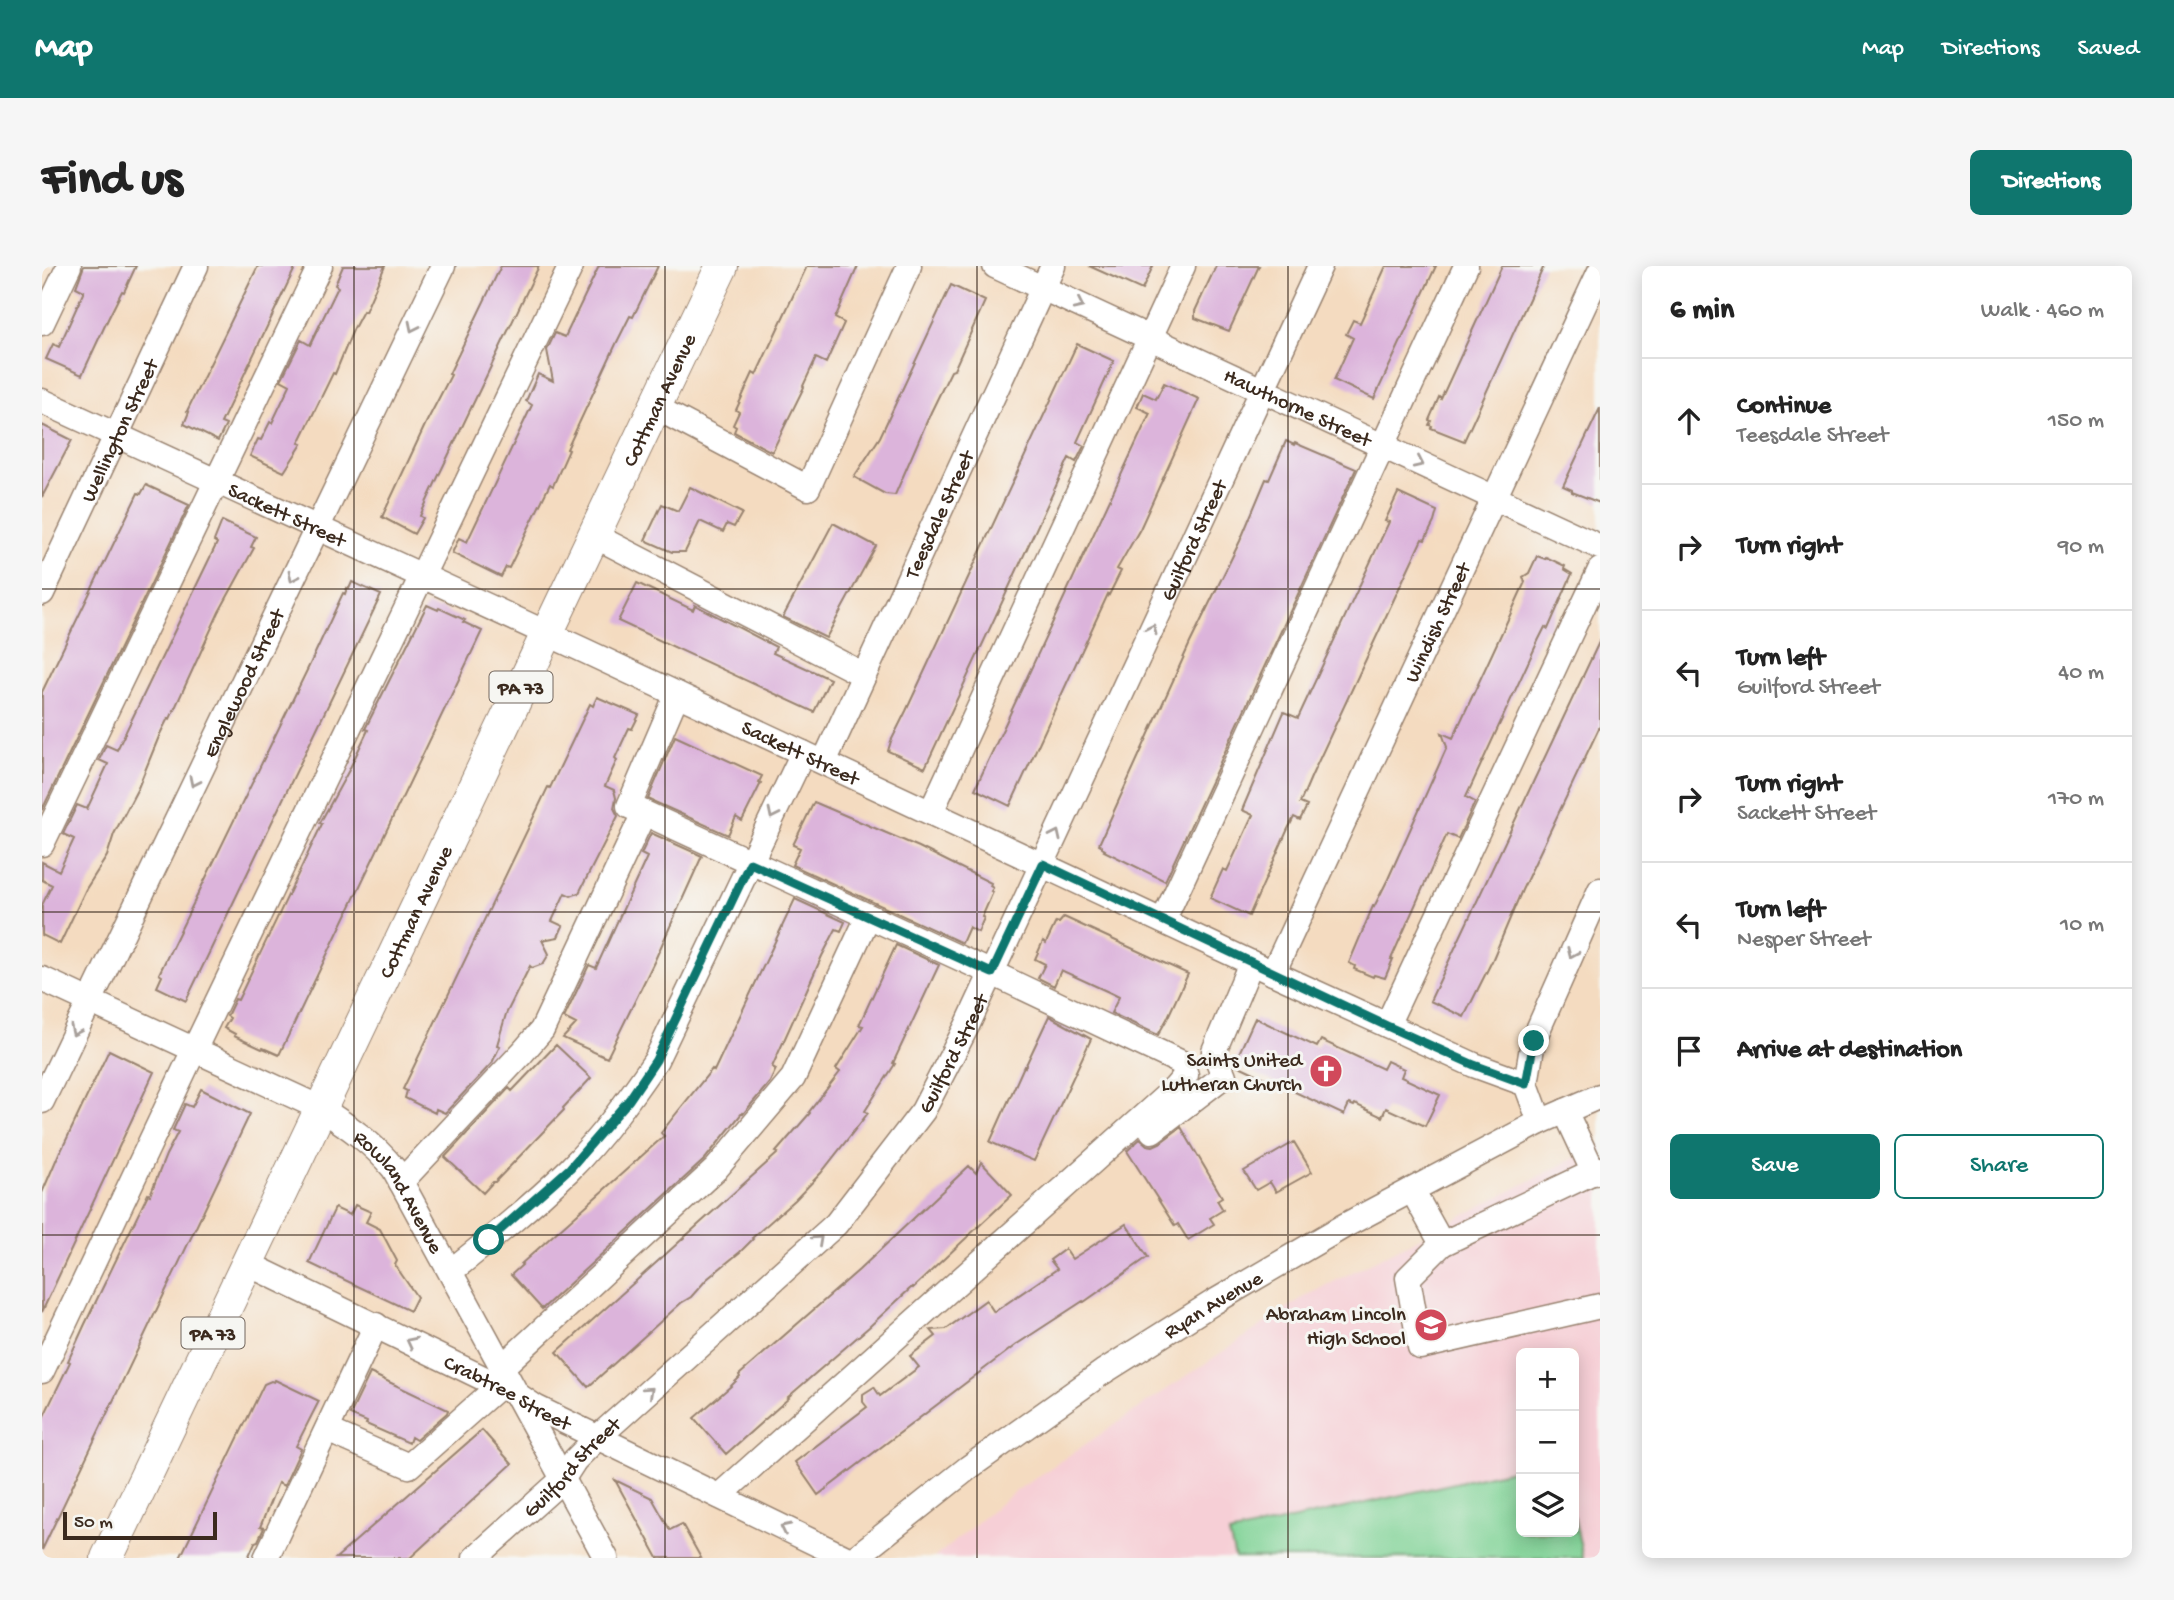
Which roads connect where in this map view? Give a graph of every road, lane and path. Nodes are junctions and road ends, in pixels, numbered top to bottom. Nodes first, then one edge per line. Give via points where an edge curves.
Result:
1 (69, 266) edge
2 (196, 266) edge
3 (320, 266) edge
4 (443, 266) edge
5 (571, 266) edge
6 (722, 266) edge
7 (909, 266) edge
8 (995, 266) edge
9 (1183, 266) edge
10 (1320, 266) edge
11 (1466, 266) edge
12 (1600, 271) edge
13 (1048, 277) edge
14 (42, 323) edge
15 (1149, 338) junction
16 (1262, 390) junction
17 (42, 401) edge
18 (655, 407) junction
19 (116, 435) junction
20 (1383, 446) junction
21 (216, 481) junction
22 (1494, 498) junction
23 (317, 528) junction
24 (593, 535) junction
25 (1600, 547) edge
26 (1600, 570) edge
27 (422, 577) junction
28 (42, 593) edge
29 (546, 634) junction
30 (864, 675) junction
31 (677, 694) junction
32 (813, 757) junction
33 (930, 812) junction
34 (644, 813) junction
35 (42, 844) edge
36 (750, 863) junction
37 (1043, 864) junction
38 (1598, 898) edge
39 (868, 917) junction
40 (1163, 921) junction
41 (1262, 968) junction
42 (992, 973) junction
43 (42, 979) edge
44 (89, 1000) junction
45 (1387, 1026) junction
46 (194, 1050) junction
47 (1526, 1084) junction
48 (1600, 1096) edge
49 (42, 1101) edge
50 (320, 1108) junction
51 (1565, 1111) junction
52 (1540, 1122) junction
53 (1152, 1131) dead end
54 (1597, 1171) edge
55 (401, 1182) junction
56 (1412, 1190) junction
57 (1442, 1244) junction
58 (246, 1263) junction
59 (451, 1272) junction
60 (1600, 1306) edge
61 (376, 1325) junction
62 (42, 1371) edge
63 (506, 1383) junction
64 (327, 1430) junction
65 (598, 1437) junction
66 (562, 1480) junction
67 (719, 1496) junction
68 (107, 1558) edge
69 (266, 1558) edge
70 (475, 1558) edge
71 (606, 1558) edge
72 (846, 1558) edge
73 (855, 1558) edge

1 - 14 street
2 - 19 street, Wellington Street
3 - 21 street
4 -> 23 street, Englewood Street
5 - 27 street
6 - 18 main road, Cottman Avenue / PA 73
7 - 18 street via 808,488
8 - 13 street, Hawthorne Street
9 - 15 street
10 - 16 street, Guilford Street
11 - 20 street
12 - 22 street, Windish Street
13 -> 15 street, Hawthorne Street
13 - 30 street, Teesdale Street
15 - 16 street, Hawthorne Street
15 - 33 street
16 - 20 street, Hawthorne Street
37 -> 16 street, Guilford Street
17 - 19 street, Sackett Street
18 - 24 main road, Cottman Avenue / PA 73
19 - 21 street, Sackett Street
19 - 28 street, Wellington Street
20 -> 22 street, Hawthorne Street
20 - 40 street
21 - 23 street, Sackett Street
21 - 35 street
22 - 25 street, Hawthorne Street
22 - 41 street, Windish Street
23 - 27 street, Sackett Street
23 -> 44 street, Englewood Street
24 - 29 main road, Cottman Avenue / PA 73
24 - 30 street
26 - 45 street
27 - 29 street, Sackett Street
27 - 46 street
29 - 31 street, Sackett Street
29 - 50 main road, Cottman Avenue / PA 73
30 - 32 street, Teesdale Street
31 - 32 street, Sackett Street
31 - 34 street via 629,806
32 - 33 street, Sackett Street
32 -> 36 street, Teesdale Street
33 - 37 street, Sackett Street
34 - 36 street
34 - 55 street via 542,1030
36 - 39 street
36 - 59 street, Teesdale Street via 656,1060 629,1100 570,1168
37 - 40 street, Sackett Street
37 - 42 street, Guilford Street
38 -> 47 street via 1534,1041
39 - 42 street
39 - 63 street via 793,1078 716,1169
40 - 41 street, Sackett Street
41 - 45 street, Sackett Street
41 - 53 street, Windish Street via 1214,1051 1224,1076
65 -> 42 street, Guilford Street via 836,1224 923,1111
42 - 67 street via 1182,1063 1186,1075
43 - 44 street, Rowland Avenue
44 - 46 street, Rowland Avenue
44 -> 49 street, Englewood Street
45 - 47 street, Sackett Street
46 - 50 street, Rowland Avenue
46 - 62 street
47 - 52 street
48 - 51 street, Ryan Avenue
50 - 55 street, Rowland Avenue via 378,1149
50 - 58 main road, Cottman Avenue / PA 73
51 - 52 street, Ryan Avenue
51 - 54 street
52 - 56 street, Ryan Avenue
54 - 57 street
55 - 59 street, Rowland Avenue
56 - 57 street
56 - 73 street, Ryan Avenue via 1214,1302 1103,1372 968,1468
57 - 60 street via 1408,1278 1420,1347
58 - 61 street, Crabtree Street
58 - 68 main road, Cottman Avenue / PA 73
59 - 63 street, Rowland Avenue
63 -> 61 street, Crabtree Street
61 - 64 street
63 - 64 street via 409,1466
63 - 65 street, Crabtree Street via 535,1406
63 - 66 street, Rowland Avenue
64 - 69 street
65 - 66 street, Guilford Street
65 - 67 street, Crabtree Street
66 - 70 street, Guilford Street
66 - 71 street, Rowland Avenue
72 -> 67 street, Crabtree Street

